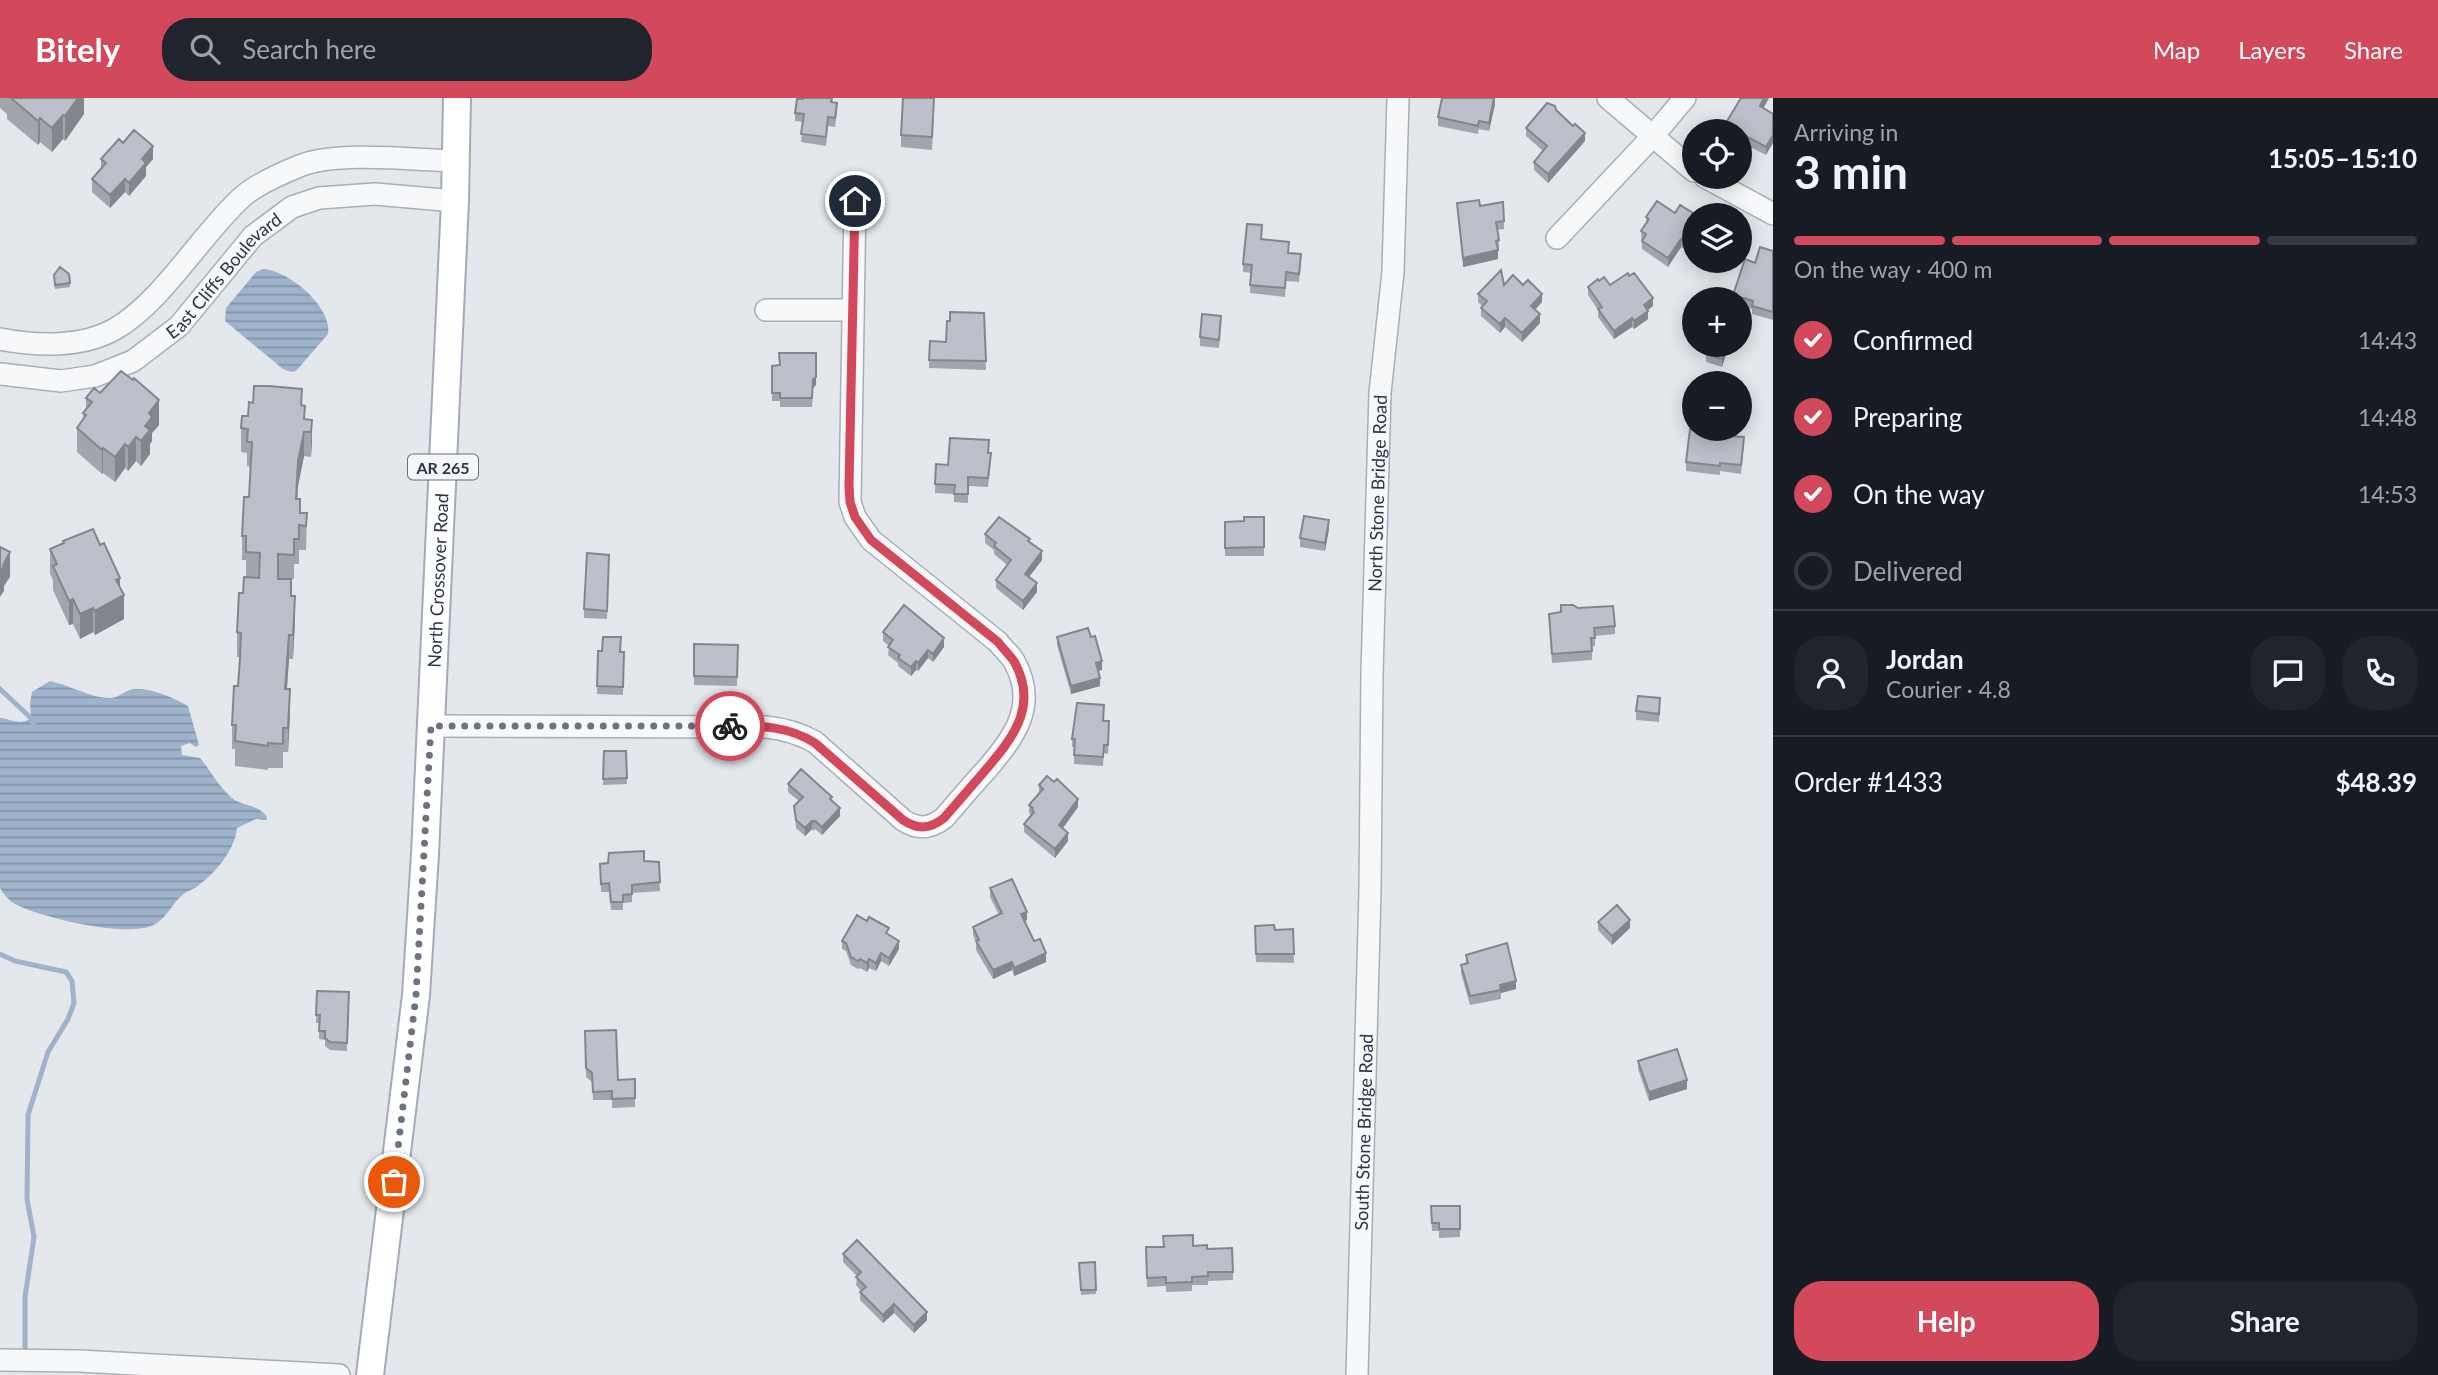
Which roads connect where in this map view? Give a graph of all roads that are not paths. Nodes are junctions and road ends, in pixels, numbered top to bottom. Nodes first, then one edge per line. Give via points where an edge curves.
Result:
1 (457, 98) edge
2 (1398, 98) edge
3 (1608, 98) edge
4 (1685, 98) edge
5 (1652, 137) junction
6 (456, 161) junction
7 (1682, 161) edge
8 (1727, 189) edge
9 (456, 201) junction
10 (855, 201) dead end
11 (1773, 214) edge
12 (1557, 238) dead end
13 (766, 310) dead end
14 (853, 310) junction
15 (0, 339) edge
16 (0, 374) edge
17 (431, 726) junction
18 (1370, 890) joint
19 (0, 1360) edge
20 (339, 1375) edge
21 (370, 1375) edge
22 (1357, 1375) edge

1 - 6 main road, North Crossover Road / AR 265
2 - 18 street, North Stone Bridge Road via 1393,272 1380,393
3 - 5 street
4 - 5 street
5 - 7 street
5 - 12 street
6 - 9 main road, North Crossover Road / AR 265
6 - 15 street, East Cliffs Boulevard via 350,158 304,164 243,196 150,301 116,329 89,340 51,344
8 - 11 street
9 - 16 street, East Cliffs Boulevard via 374,194 319,198 292,207 253,236 179,326 133,361 95,376 61,381
9 - 17 main road, North Crossover Road / AR 265
10 - 14 street
13 - 14 street
14 - 17 street via 849,486 855,517 871,540 998,642 1015,662 1024,687 1017,730 944,818 935,825 913,827 815,743 783,728
17 - 21 main road, North Crossover Road / AR 265 via 408,1072
18 - 22 street, South Stone Bridge Road
19 - 20 street

